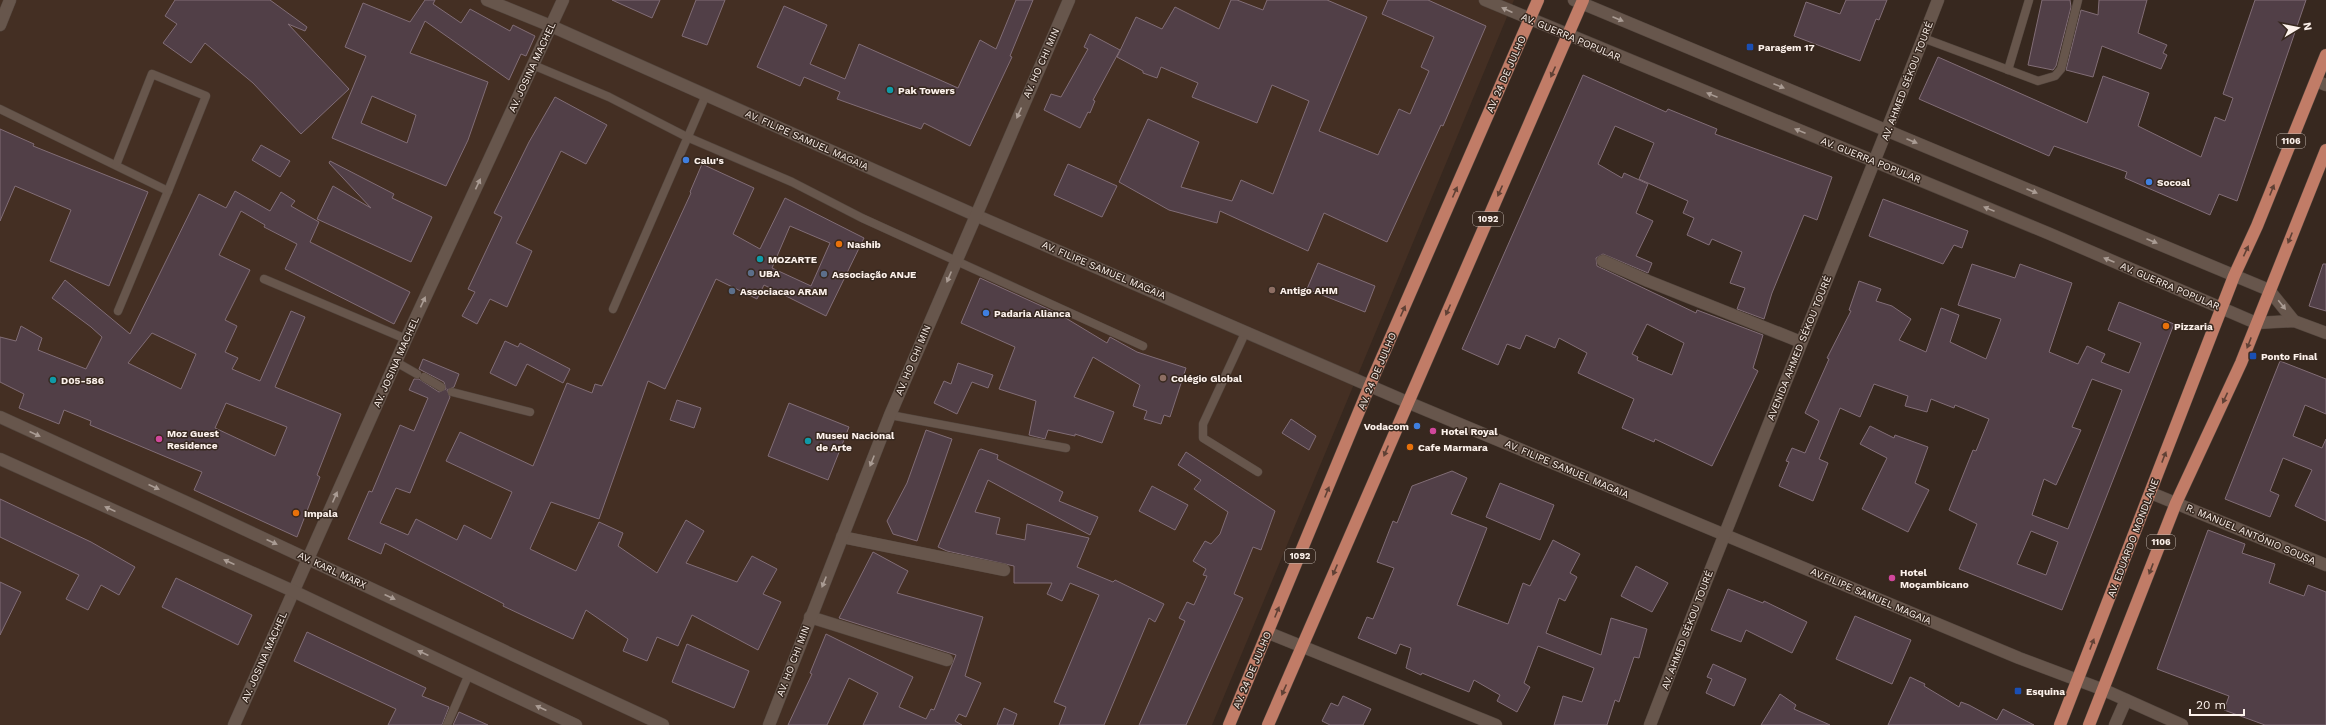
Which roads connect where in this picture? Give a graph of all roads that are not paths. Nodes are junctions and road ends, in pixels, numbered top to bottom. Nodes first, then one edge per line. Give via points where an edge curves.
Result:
1 (10, 0) edge
2 (487, 0) edge
3 (563, 0) edge
4 (1069, 0) edge
5 (1485, 0) edge
6 (1538, 0) edge
7 (1938, 0) edge
8 (2028, 0) edge
9 (2078, 0) edge
10 (1580, 1) edge
11 (1530, 20) junction
12 (0, 25) edge
13 (551, 26) junction
14 (1568, 36) junction
15 (1924, 38) junction
16 (2326, 55) edge
17 (533, 65) junction
18 (2008, 70) junction
19 (2321, 83) edge
20 (706, 95) junction
21 (0, 109) edge
22 (1888, 130) junction
23 (687, 136) junction
24 (2326, 150) edge
25 (1874, 162) junction
26 (116, 165) junction
27 (168, 191) junction
28 (975, 215) junction
29 (956, 260) junction
30 (1603, 261) dead end
31 (2234, 276) junction
32 (264, 279) dead end
33 (2269, 290) junction
34 (2222, 308) junction
35 (613, 309) dead end
36 (118, 311) dead end
37 (2294, 321) junction
38 (2256, 323) junction
39 (1246, 331) junction
40 (2326, 333) edge
41 (406, 339) junction
42 (1801, 342) junction
43 (1143, 346) dead end
44 (396, 362) junction
45 (1370, 385) junction
46 (441, 388) dead end
47 (452, 392) dead end
48 (1407, 402) junction
49 (530, 412) dead end
50 (890, 415) junction
51 (0, 417) edge
52 (1066, 448) dead end
53 (0, 459) edge
54 (1258, 472) dead end
55 (2151, 493) junction
56 (2176, 503) junction
57 (1723, 534) junction
58 (842, 537) junction
59 (308, 559) junction
60 (2326, 565) edge
61 (1004, 570) dead end
62 (293, 591) junction
63 (810, 617) junction
64 (1269, 633) junction
65 (1303, 647) junction
66 (947, 660) dead end
67 (469, 674) junction
68 (2078, 680) junction
69 (2104, 690) junction
70 (2126, 700) junction
71 (234, 725) edge
72 (447, 725) edge
73 (576, 725) edge
74 (663, 725) edge
75 (769, 725) edge
76 (1229, 725) edge
77 (1268, 725) edge
78 (1496, 725) edge
79 (1650, 725) edge
80 (2060, 725) edge
81 (2089, 725) edge
82 (2115, 725) edge
83 (2182, 725) edge

1 - 12 street
2 - 13 street, AV. FILIPE SAMUEL MAGAIA
3 - 13 street, AV. JOSINA MACHEL
4 -> 28 street, AV. HO CHI MIN
11 -> 5 street, AV. GUERRA POPULAR
6 - 11 main road, AV. 24 DE JULHO
7 - 15 street, AV. AHMED SÉKOU TOURÉ
8 - 18 lane
9 - 18 lane via 2061,69 2055,76 2038,81
10 - 14 main road
10 -> 22 street
11 - 14 street, AV. GUERRA POPULAR
45 -> 11 main road, AV. 24 DE JULHO / 1092
13 - 17 street, AV. JOSINA MACHEL
13 - 20 street, AV. FILIPE SAMUEL MAGAIA
25 -> 14 street, AV. GUERRA POPULAR
14 -> 48 main road, 1092
15 - 18 lane
15 - 22 street, AV. AHMED SÉKOU TOURÉ
16 - 19 main road, 1106
17 - 23 lane via 609,97
41 -> 17 street, AV. JOSINA MACHEL
31 -> 19 main road, AV. EDUARDO MONDLANE / 1106
20 - 23 lane
20 - 28 street, AV. FILIPE SAMUEL MAGAIA
21 - 26 lane
22 - 25 street, AV. AHMED SÉKOU TOURÉ
22 -> 31 street
23 - 29 lane via 792,182 862,218
23 - 35 lane
24 -> 33 main road
34 -> 25 street, AV. GUERRA POPULAR
25 - 42 street, AVENIDA AHMED SÉKOU TOURÉ
26 - 27 lane
26 - 27 lane via 152,74 206,96
27 - 36 lane
28 - 29 street, AV. HO CHI MIN
28 - 39 street, AV. FILIPE SAMUEL MAGAIA
29 - 43 lane
29 -> 50 street, AV. HO CHI MIN
30 - 42 street
31 - 33 street
31 - 34 main road, AV. EDUARDO MONDLANE
32 - 41 lane
33 -> 37 street
33 - 38 main road
34 - 38 street, AV. GUERRA POPULAR
55 -> 34 main road, AV. EDUARDO MONDLANE / 1106
37 - 38 street
37 - 40 street
38 -> 56 main road, 1106 via 2241,363
39 - 45 street, AV. FILIPE SAMUEL MAGAIA
39 - 54 lane via 1202,431 1203,438
41 - 44 street, AV. JOSINA MACHEL
42 - 57 street, AVENIDA AHMED SÉKOU TOURÉ
44 - 46 lane
59 -> 44 street, AV. JOSINA MACHEL
45 - 48 street, AV. FILIPE SAMUEL MAGAIA
64 -> 45 main road, AV. 24 DE JULHO / 1092
47 - 49 lane
48 - 57 street, AV. FILIPE SAMUEL MAGAIA
48 -> 65 main road, 1092
50 - 52 lane
50 -> 58 street, AV. HO CHI MIN
51 -> 59 street, AV. KARL MARX
62 -> 53 street
55 - 56 street, R. MANUEL ANTÓNIO SOUSA
68 -> 55 main road, AV. EDUARDO MONDLANE / 1106
56 - 60 street, R. MANUEL ANTÓNIO SOUSA
56 -> 69 main road, 1106
57 - 68 street, AV.FILIPE SAMUEL MAGAIA via 2019,658
57 - 79 street, AV. AHMED SÉKOU TOURÉ
58 - 61 street
58 -> 63 street, AV. HO CHI MIN
59 - 62 street, AV. JOSINA MACHEL
59 -> 74 street, AV. KARL MARX
67 -> 62 street
62 - 71 street, AV. JOSINA MACHEL
63 - 66 street
63 - 75 street, AV. HO CHI MIN
64 - 65 street
64 - 76 main road, AV. 24 DE JULHO / 1092
65 -> 77 main road, 1092
65 - 78 street
67 - 72 lane
73 -> 67 street
68 - 69 street
68 - 80 main road, AV. EDUARDO MONDLANE / 1106
69 - 70 street
69 - 81 main road, 1106
70 - 82 street
70 - 83 street

